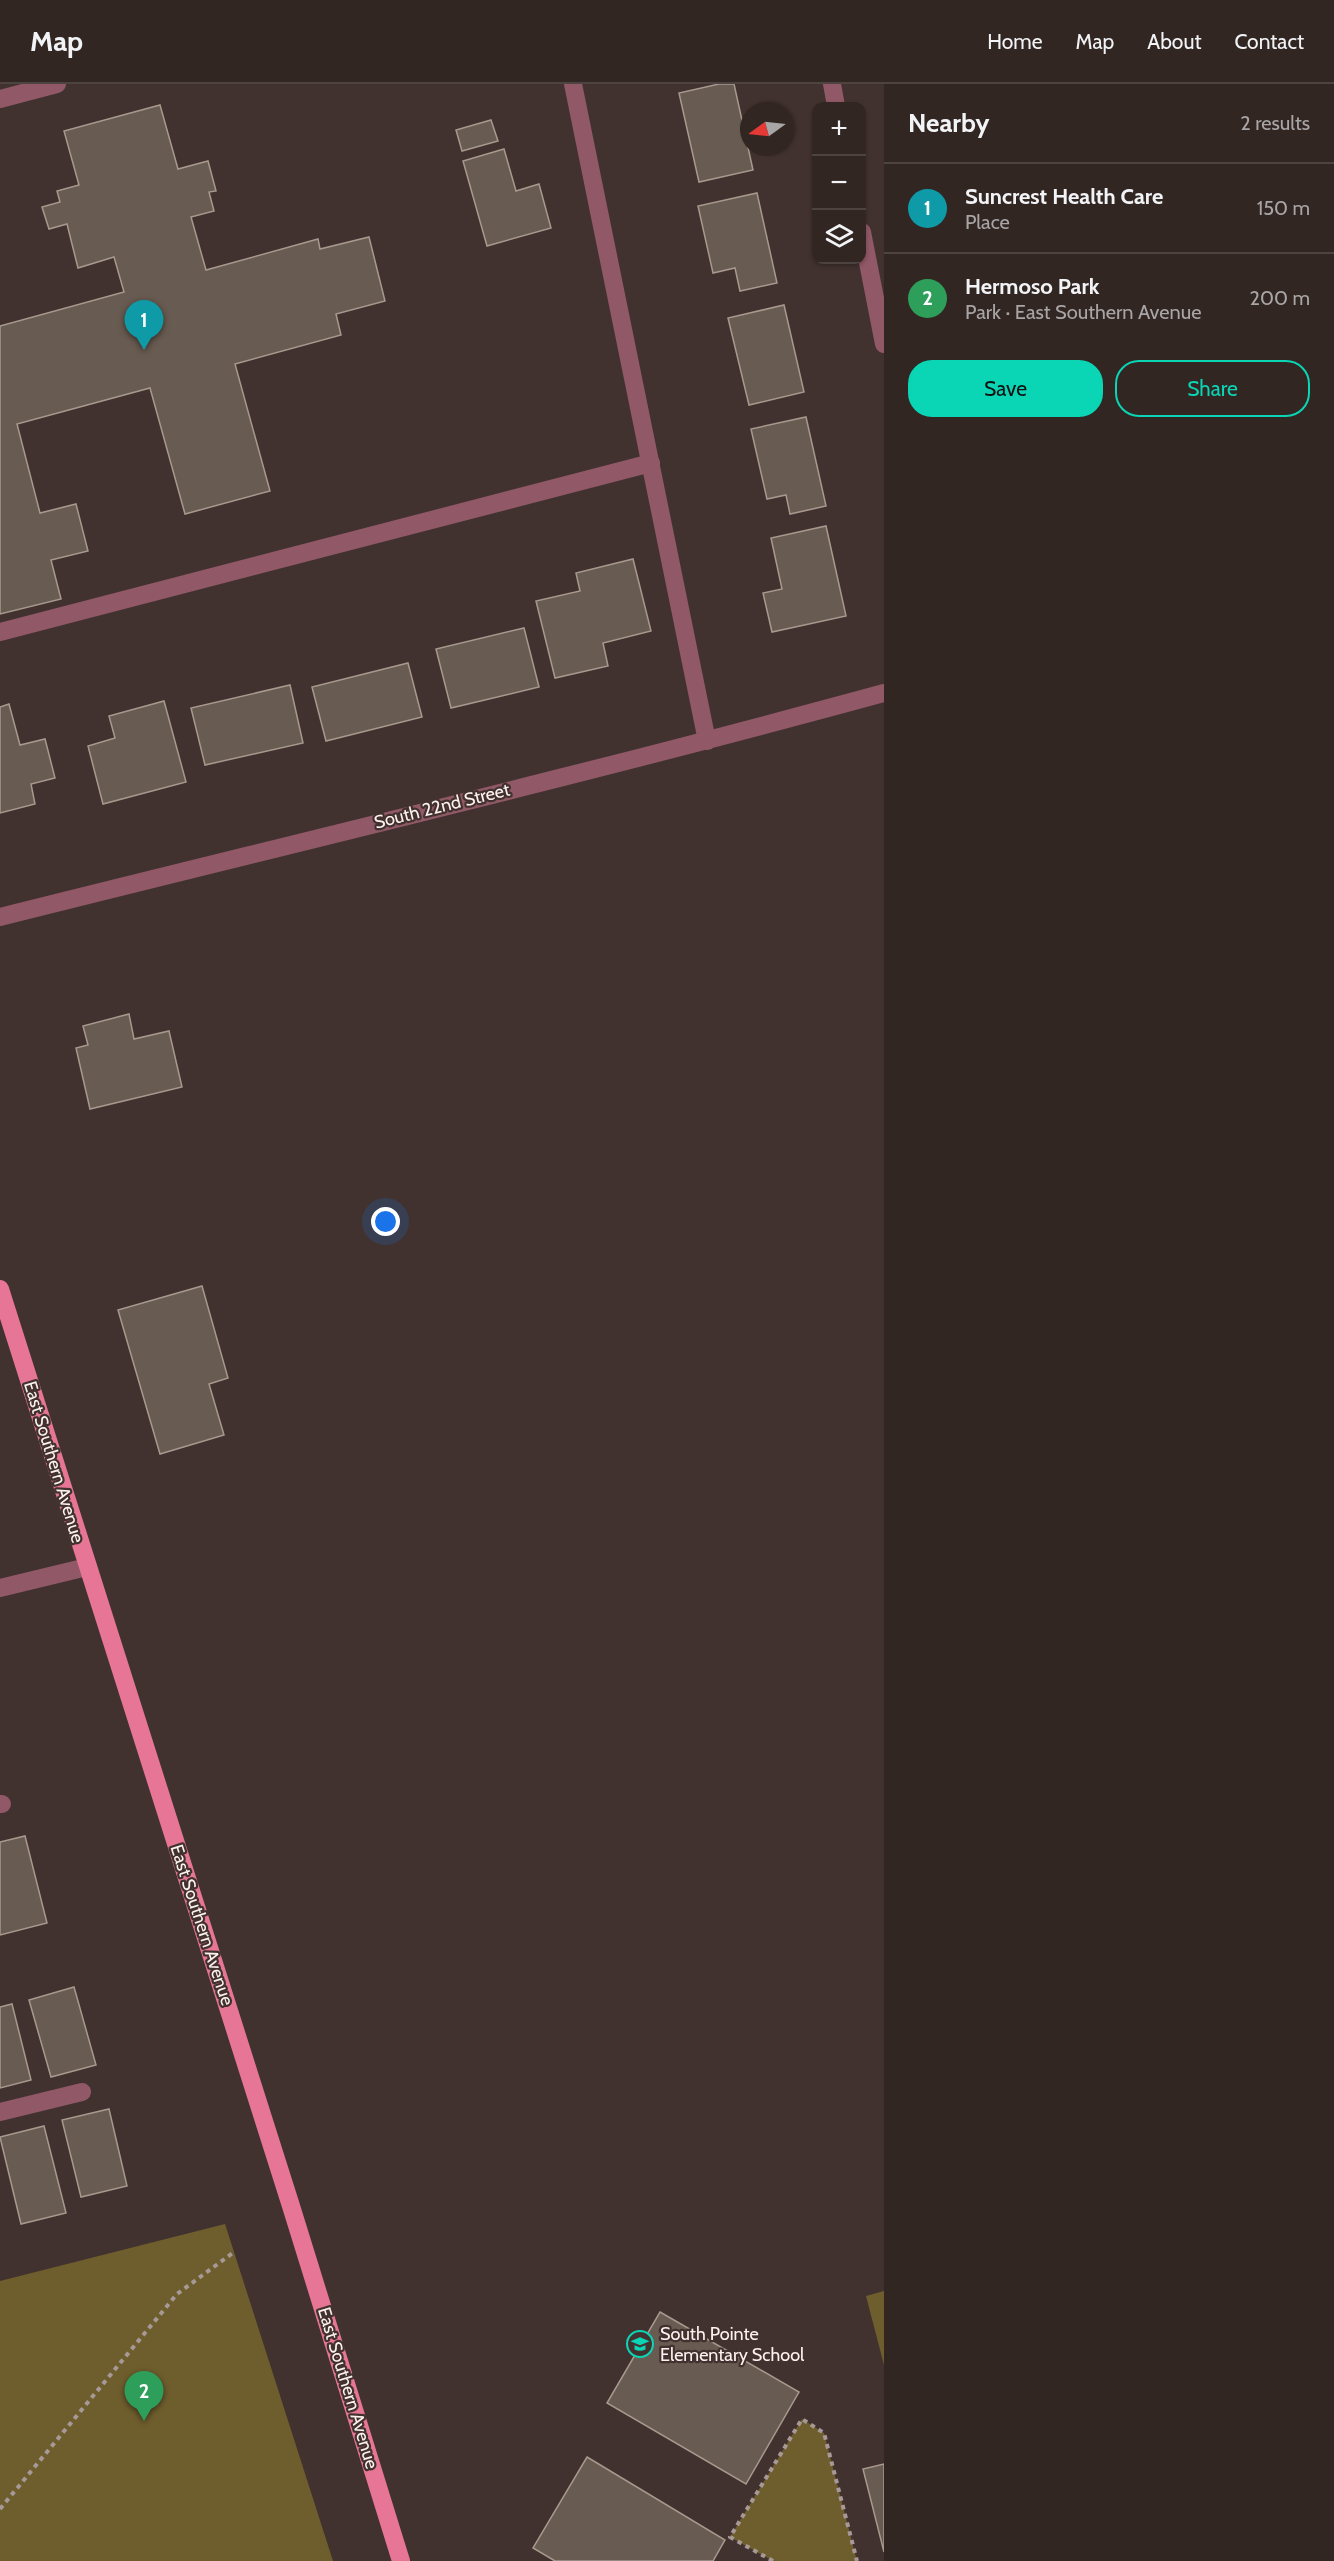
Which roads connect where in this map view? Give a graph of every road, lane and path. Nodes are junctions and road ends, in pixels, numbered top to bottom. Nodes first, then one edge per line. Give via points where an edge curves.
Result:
1 (57, 84) edge
2 (573, 84) edge
3 (832, 84) edge
4 (0, 99) edge
5 (835, 102) edge
6 (866, 256) edge
7 (884, 344) edge
8 (651, 463) junction
9 (0, 632) edge
10 (884, 693) edge
11 (707, 741) junction
12 (0, 917) edge
13 (0, 1289) edge
14 (87, 1567) junction
15 (0, 1588) edge
16 (82, 2092) dead end
17 (0, 2112) edge
18 (234, 2252) dead end
19 (0, 2498) edge
20 (5, 2503) junction
21 (0, 2509) edge
22 (401, 2561) edge
23 (773, 2561) edge
24 (857, 2561) edge

1 - 4 street
2 - 8 street
3 - 5 street
6 - 7 street
8 - 9 street
8 - 11 street
10 - 11 street, South 22nd Street
11 - 12 street, South 22nd Street
13 - 14 main road, East Southern Avenue
14 - 15 street
14 - 22 main road, East Southern Avenue
16 - 17 street
18 - 20 path via 177,2294
19 - 20 path
20 - 21 path
23 - 24 path via 730,2537 802,2419 824,2433

